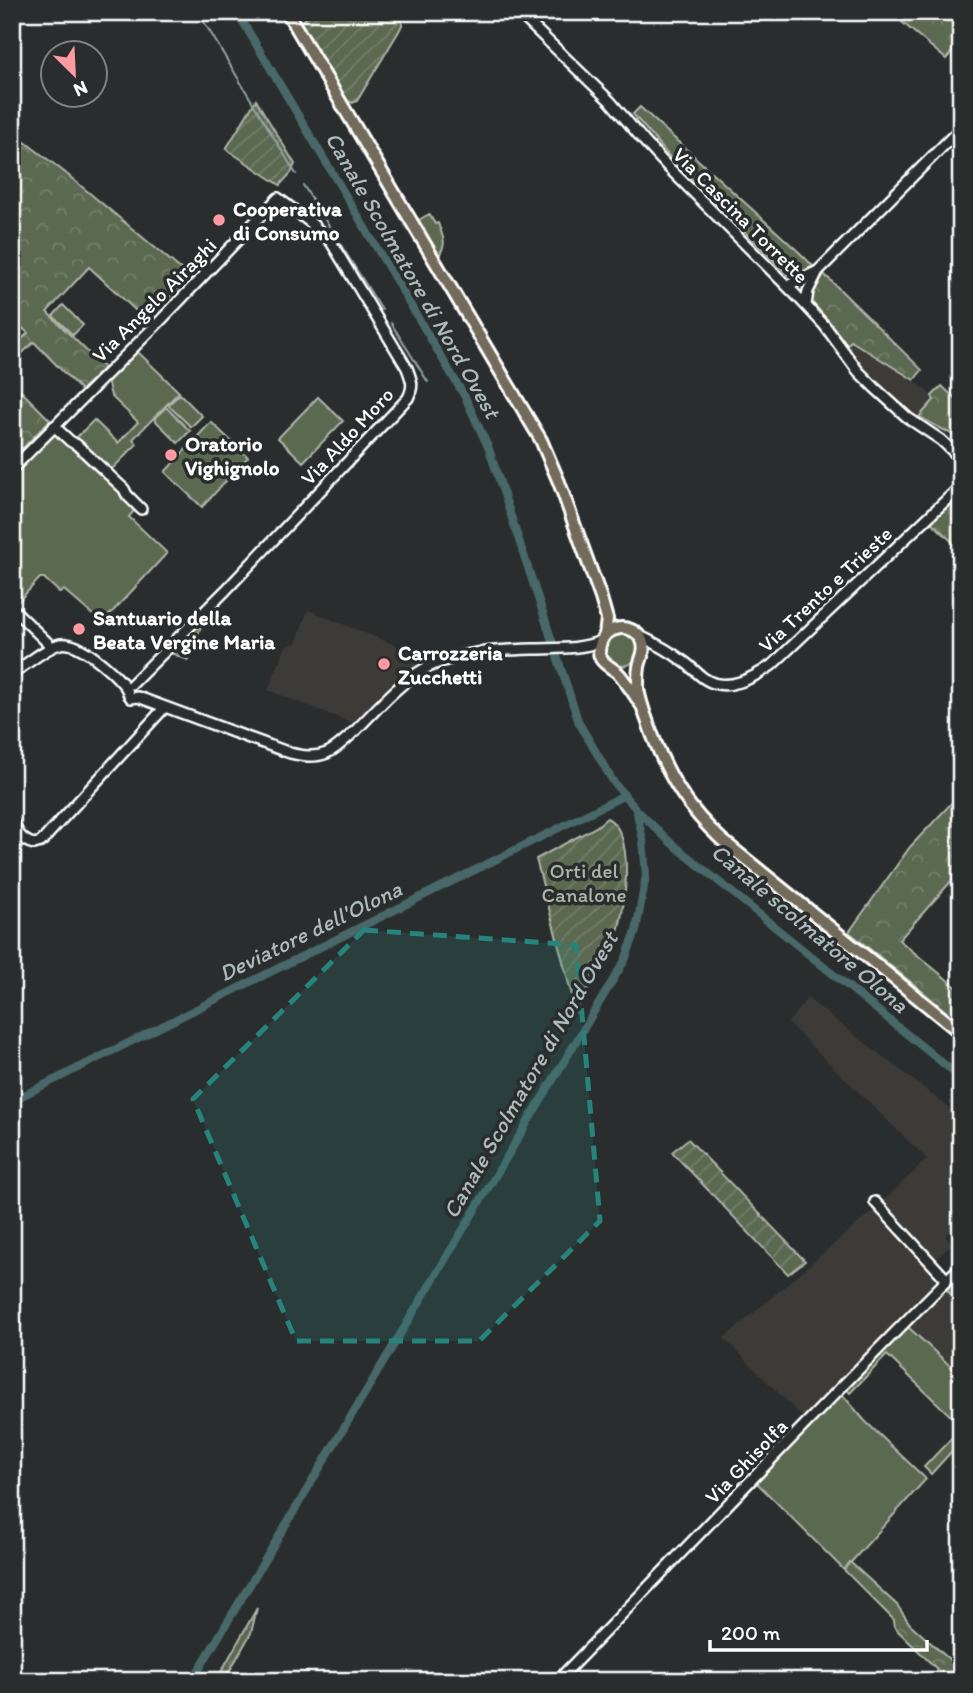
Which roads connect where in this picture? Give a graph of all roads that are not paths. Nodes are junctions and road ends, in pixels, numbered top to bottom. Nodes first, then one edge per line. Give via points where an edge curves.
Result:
1 (287, 12) edge
2 (518, 12) edge
3 (961, 128) edge
4 (278, 198) joint
5 (818, 271) junction
6 (787, 286) junction
7 (806, 305) junction
8 (54, 426) junction
9 (960, 460) edge
10 (12, 469) edge
11 (961, 477) edge
12 (959, 488) edge
13 (141, 509) dead end
14 (601, 598) junction
15 (12, 608) edge
16 (625, 628) junction
17 (640, 636) junction
18 (603, 638) junction
19 (52, 647) junction
20 (573, 649) junction
21 (671, 653) junction
22 (642, 659) junction
23 (604, 662) junction
24 (617, 671) junction
25 (12, 674) edge
26 (135, 689) junction
27 (642, 706) junction
28 (165, 707) junction
29 (12, 818) edge
30 (961, 1033) edge
31 (875, 1202) dead end
32 (961, 1266) edge
33 (947, 1280) junction
34 (557, 1681) edge

1 - 14 main road via 541,440
2 - 6 street, Via Cascina Torrette
3 - 5 street
4 - 8 street, Via Angelo Airaghi
4 - 26 street, Via Aldo Moro via 331,242 407,369 413,389
5 - 6 street
5 - 7 street
6 - 7 street, Via Cascina Torrette
7 - 9 street, Via Cascina Torrette via 874,388 942,440
8 - 10 street, Via Angelo Airaghi
8 - 13 street
11 - 12 street, Via Trento e Trieste
12 - 21 street, Via Trento e Trieste via 763,671 735,684 719,684
14 - 16 main road
14 - 18 main road via 607,619
15 - 19 street
16 - 17 main road
16 - 18 main road via 614,629
17 - 21 street, Via Trento e Trieste
17 - 22 main road
18 - 20 street
18 - 23 main road via 600,654
19 - 25 street
19 - 26 street via 63,643 83,649
20 - 23 street
20 - 28 street via 472,654 428,667 409,679 342,743 317,755 290,752
21 - 22 street via 659,650
22 - 24 main road via 628,671
22 - 27 main road via 638,681
23 - 24 main road
24 - 27 main road
26 - 28 street
27 - 30 main road via 670,775 708,827
28 - 29 street via 46,836 27,835
31 - 33 street
32 - 33 street, Via Ghisolfa
33 - 34 street, Via Ghisolfa

